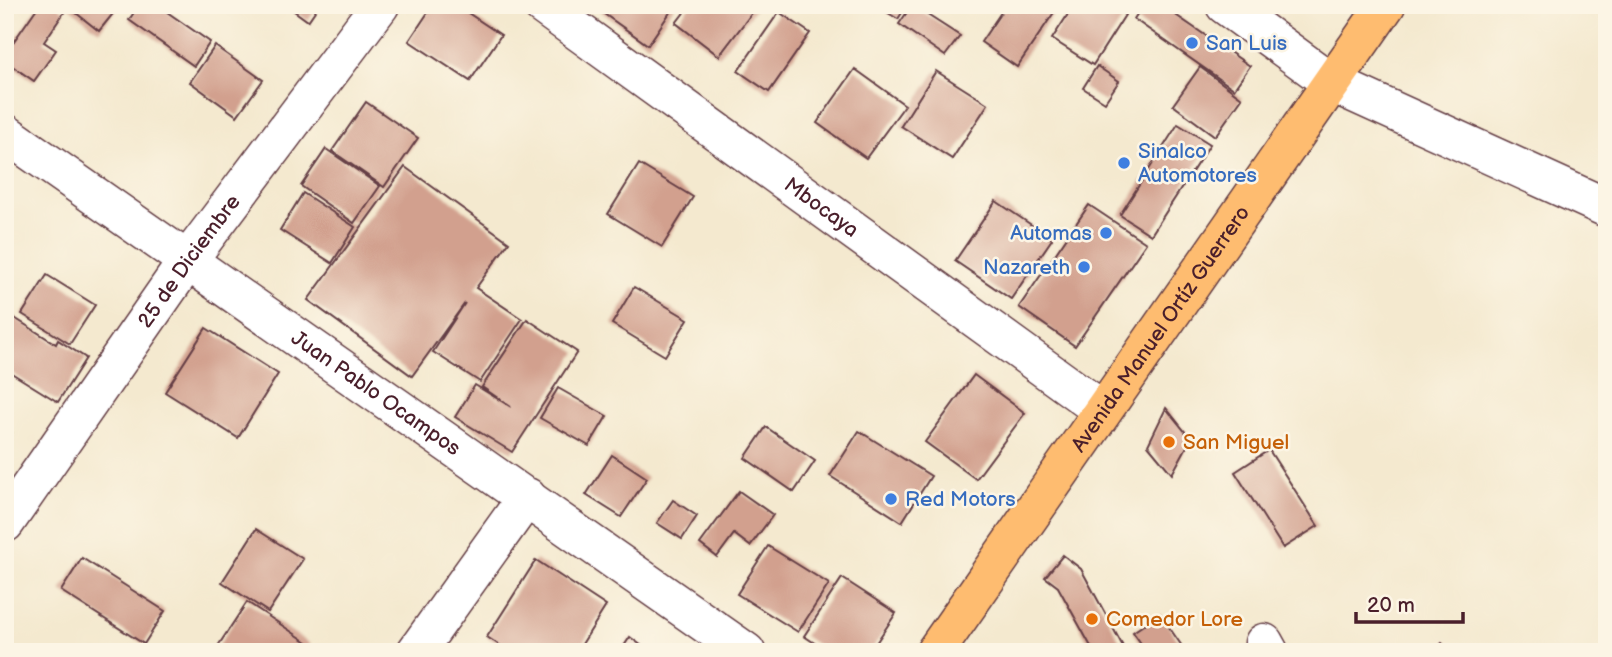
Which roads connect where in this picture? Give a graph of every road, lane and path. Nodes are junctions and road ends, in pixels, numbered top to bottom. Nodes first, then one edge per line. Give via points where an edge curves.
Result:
1 (380, 5) edge
2 (541, 5) edge
3 (1225, 5) edge
4 (1386, 5) edge
5 (1332, 83) junction
6 (5, 133) edge
7 (1607, 208) edge
8 (188, 260) junction
9 (1102, 410) junction
10 (527, 497) junction
11 (5, 523) edge
12 (947, 645) edge
13 (416, 652) edge
14 (746, 652) edge

1 - 8 street, 25 de Diciembre
2 - 9 street, Mbocaya
3 - 5 street
4 - 5 main road, Avenida Manuel Ortíz Guerrero
5 - 7 street
5 - 9 main road, Avenida Manuel Ortíz Guerrero
6 - 8 street, Juan Pablo Ocampos
8 - 10 street, Juan Pablo Ocampos
8 - 11 street, 25 de Diciembre
9 - 12 main road, Avenida Manuel Ortíz Guerrero
10 - 13 street
10 - 14 street, Juan Pablo Ocampos

